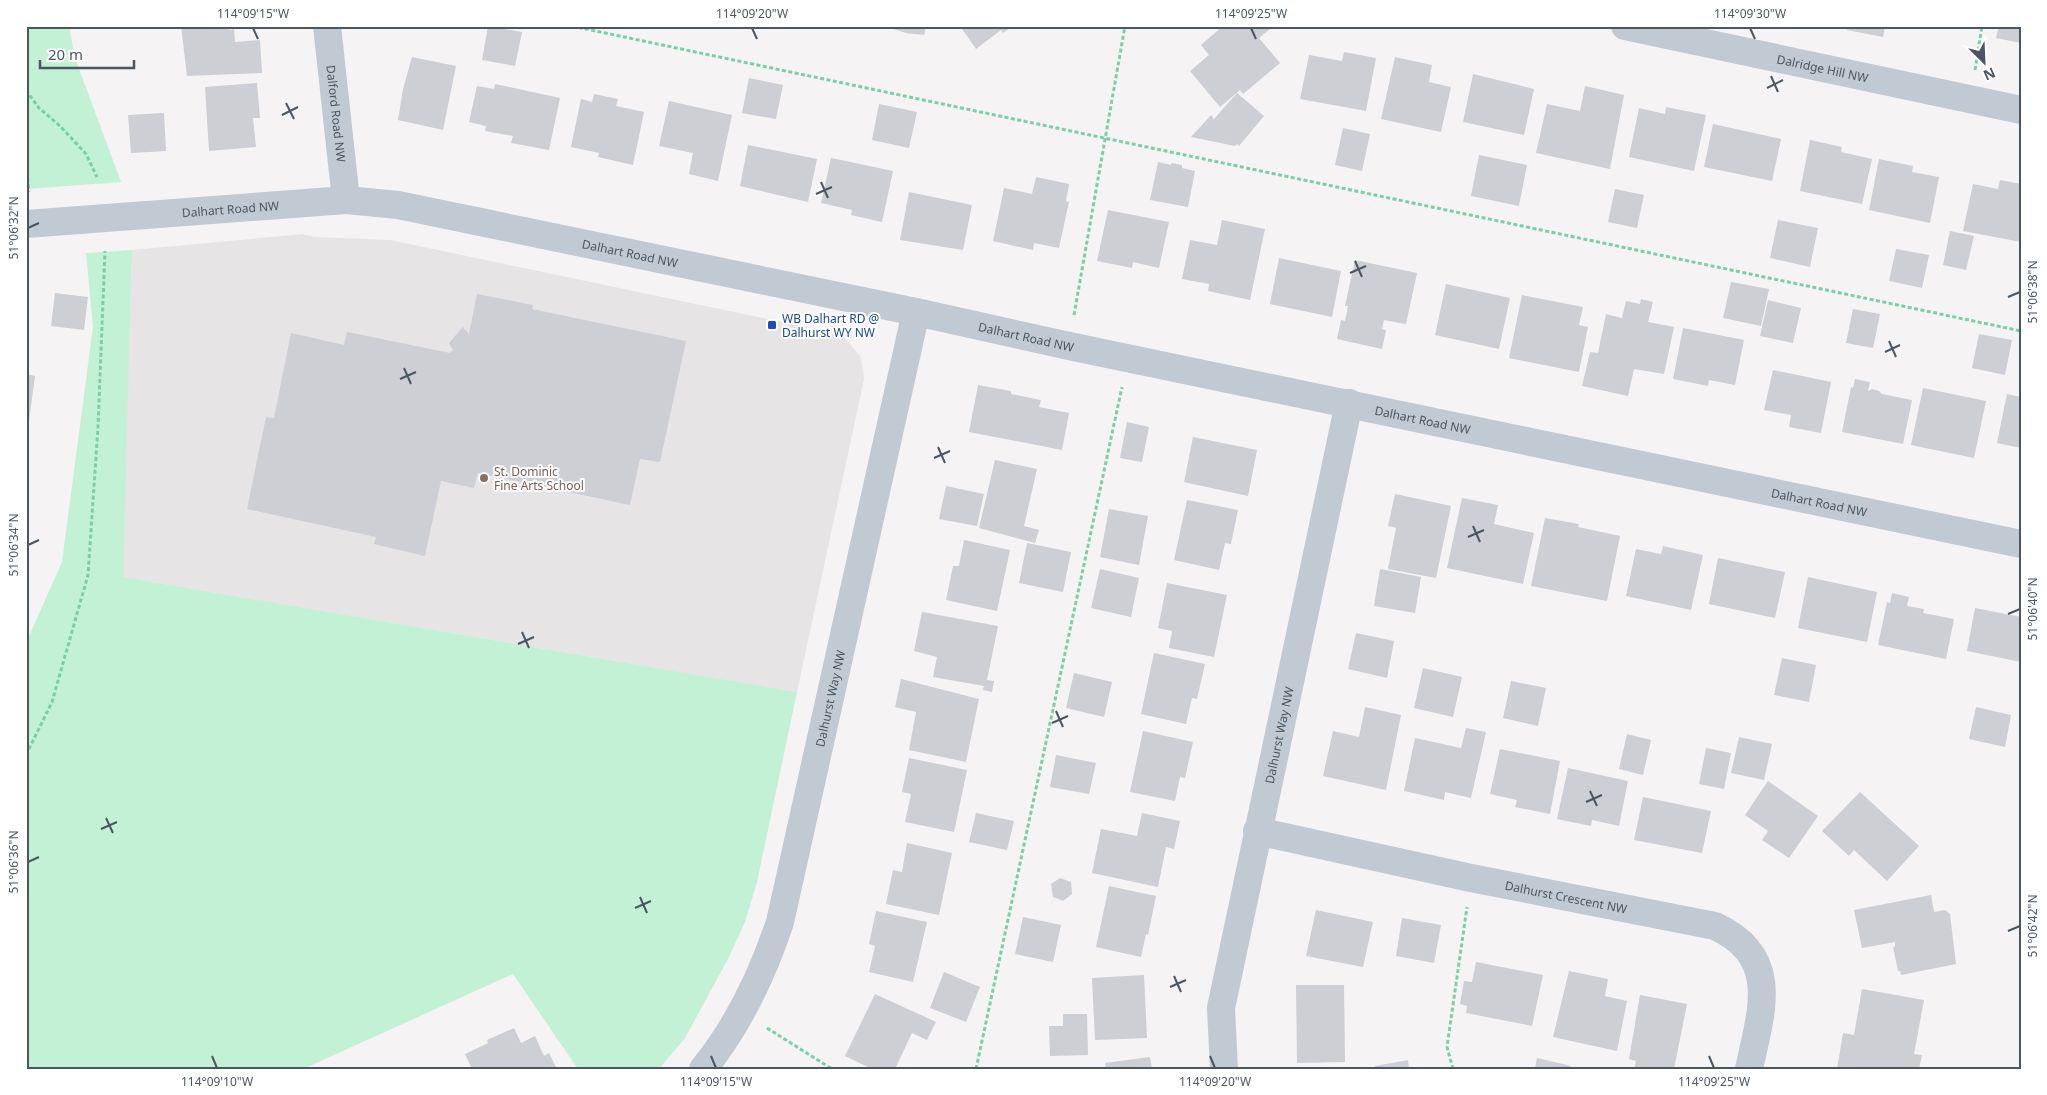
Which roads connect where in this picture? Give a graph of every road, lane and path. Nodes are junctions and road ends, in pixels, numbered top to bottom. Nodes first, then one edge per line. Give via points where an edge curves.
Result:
1 (327, 26) edge
2 (572, 26) edge
3 (1125, 26) edge
4 (1625, 26) edge
5 (1982, 26) edge
6 (1974, 75) dead end
7 (26, 90) edge
8 (2021, 110) edge
9 (1105, 140) junction
10 (26, 165) edge
11 (97, 177) dead end
12 (29, 192) dead end
13 (346, 200) junction
14 (26, 224) edge
15 (105, 251) dead end
16 (916, 312) junction
17 (1074, 315) dead end
18 (2021, 330) edge
19 (1122, 387) dead end
20 (1349, 403) junction
21 (2021, 544) edge
22 (26, 754) edge
23 (1258, 831) junction
24 (1467, 905) dead end
25 (767, 1028) dead end
26 (703, 1069) edge
27 (832, 1069) edge
28 (976, 1069) edge
29 (1224, 1069) edge
30 (1453, 1069) edge
31 (1749, 1069) edge

1 - 13 street, Dalford Road NW
2 - 9 path
3 - 9 path
4 - 8 street, Dalridge Hill NW
5 - 6 path
7 - 11 path via 39,108 86,154
9 - 17 path
9 - 18 path
10 - 12 path
13 - 14 street, Dalhart Road NW
13 - 16 street, Dalhart Road NW via 446,214
15 - 22 path via 88,575 52,702
16 - 20 street, Dalhart Road NW
16 - 26 street, Dalhurst Way NW via 780,922 757,984 730,1033
19 - 28 path
20 - 21 street, Dalhart Road NW
20 - 23 street, Dalhurst Way NW
23 - 29 street, Dalhurst Way NW via 1221,1008
23 - 31 street, Dalhurst Crescent NW via 1471,878 1715,926 1728,932 1748,950 1761,976 1762,1006
24 - 30 path via 1447,1047
25 - 27 path

